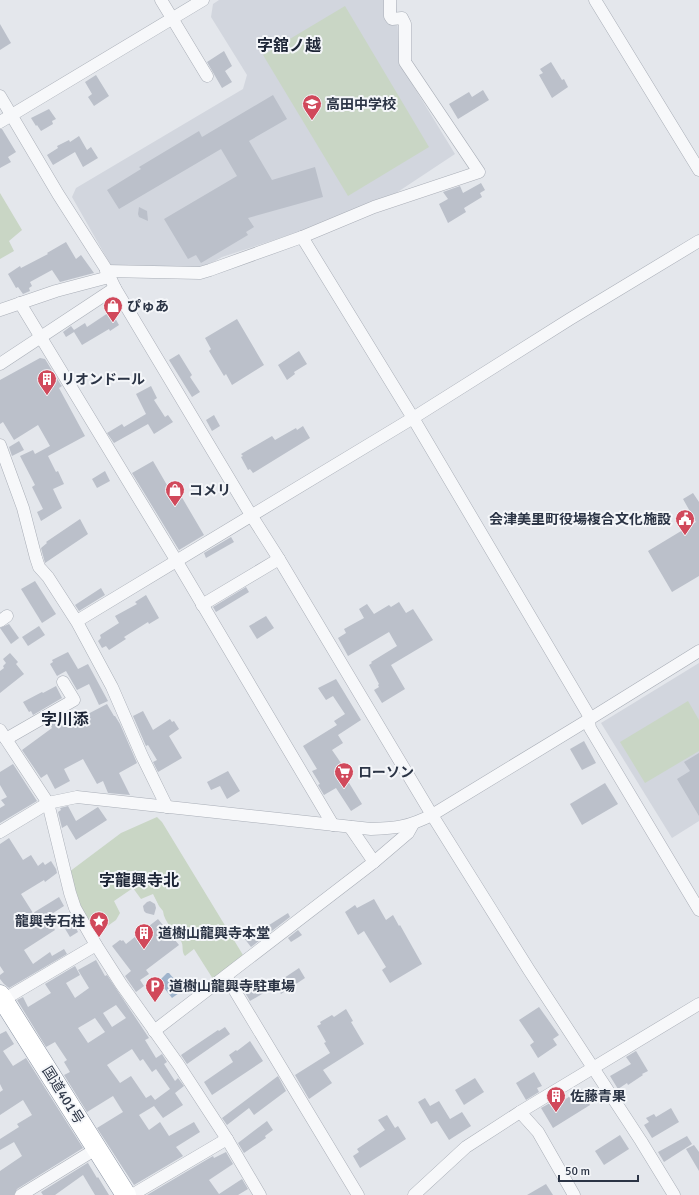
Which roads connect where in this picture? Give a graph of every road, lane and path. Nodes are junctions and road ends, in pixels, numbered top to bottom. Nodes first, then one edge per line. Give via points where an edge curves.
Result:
1 (161, 0) edge
2 (203, 0) edge
3 (390, 0) edge
4 (595, 0) edge
5 (172, 18) junction
6 (207, 76) dead end
7 (0, 96) edge
8 (11, 115) junction
9 (0, 122) edge
10 (699, 170) edge
11 (302, 237) junction
12 (699, 241) edge
13 (108, 274) junction
14 (115, 288) junction
15 (20, 303) junction
16 (0, 310) edge
17 (40, 337) junction
18 (0, 364) edge
19 (413, 418) junction
20 (0, 445) edge
21 (251, 515) junction
22 (279, 559) junction
23 (176, 560) junction
24 (202, 605) junction
25 (77, 621) junction
26 (699, 651) edge
27 (63, 682) dead end
28 (588, 720) junction
29 (3, 734) edge
30 (48, 803) junction
31 (167, 807) junction
32 (432, 815) junction
33 (413, 824) junction
34 (333, 825) junction
35 (350, 827) junction
36 (0, 832) edge
37 (374, 862) junction
38 (699, 910) edge
39 (96, 946) junction
40 (226, 976) junction
41 (3, 1003) edge
42 (699, 1004) edge
43 (154, 1031) junction
44 (592, 1068) junction
45 (520, 1112) junction
46 (226, 1139) junction
47 (96, 1148) junction
48 (21, 1195) edge
49 (126, 1195) edge
50 (132, 1195) edge
51 (260, 1195) edge
52 (358, 1195) edge
53 (414, 1195) edge
54 (574, 1195) edge
55 (674, 1195) edge

1 - 5 street
2 - 5 street
3 - 11 street via 390,16 392,19 402,18 405,24 405,62 479,172 374,208
4 - 10 street
5 - 6 street
5 - 8 street
7 - 8 street
8 - 9 street
8 - 13 street
11 - 13 street via 200,273
11 - 19 street
12 - 19 street
13 - 14 street
13 - 15 street
14 - 17 street
14 - 21 street
15 - 16 street
15 - 17 street
17 - 18 street
17 - 23 street
19 - 21 street
19 - 28 street via 588,714
20 - 25 street via 23,508 36,558
21 - 22 street
21 - 23 street
22 - 24 street
22 - 32 street
23 - 24 street
23 - 25 street
24 - 34 street
25 - 31 street via 112,687
26 - 28 street
27 - 29 street via 74,700
28 - 32 street
28 - 38 street via 590,728
29 - 30 street
30 - 31 street via 77,797
30 - 36 street
30 - 39 street via 75,908
31 - 34 street
32 - 33 street
32 - 44 street
33 - 35 street via 405,827 370,829
33 - 37 street via 408,833
34 - 35 street
35 - 37 street
37 - 40 street
39 - 41 street
39 - 43 street
40 - 43 street
40 - 52 street
41 - 47 highway, 国道401号
42 - 44 street
43 - 46 street
44 - 45 street
44 - 55 street
45 - 53 street via 466,1147
45 - 54 street via 538,1132
46 - 50 street
46 - 51 street
47 - 48 street
47 - 49 highway, 国道401号

